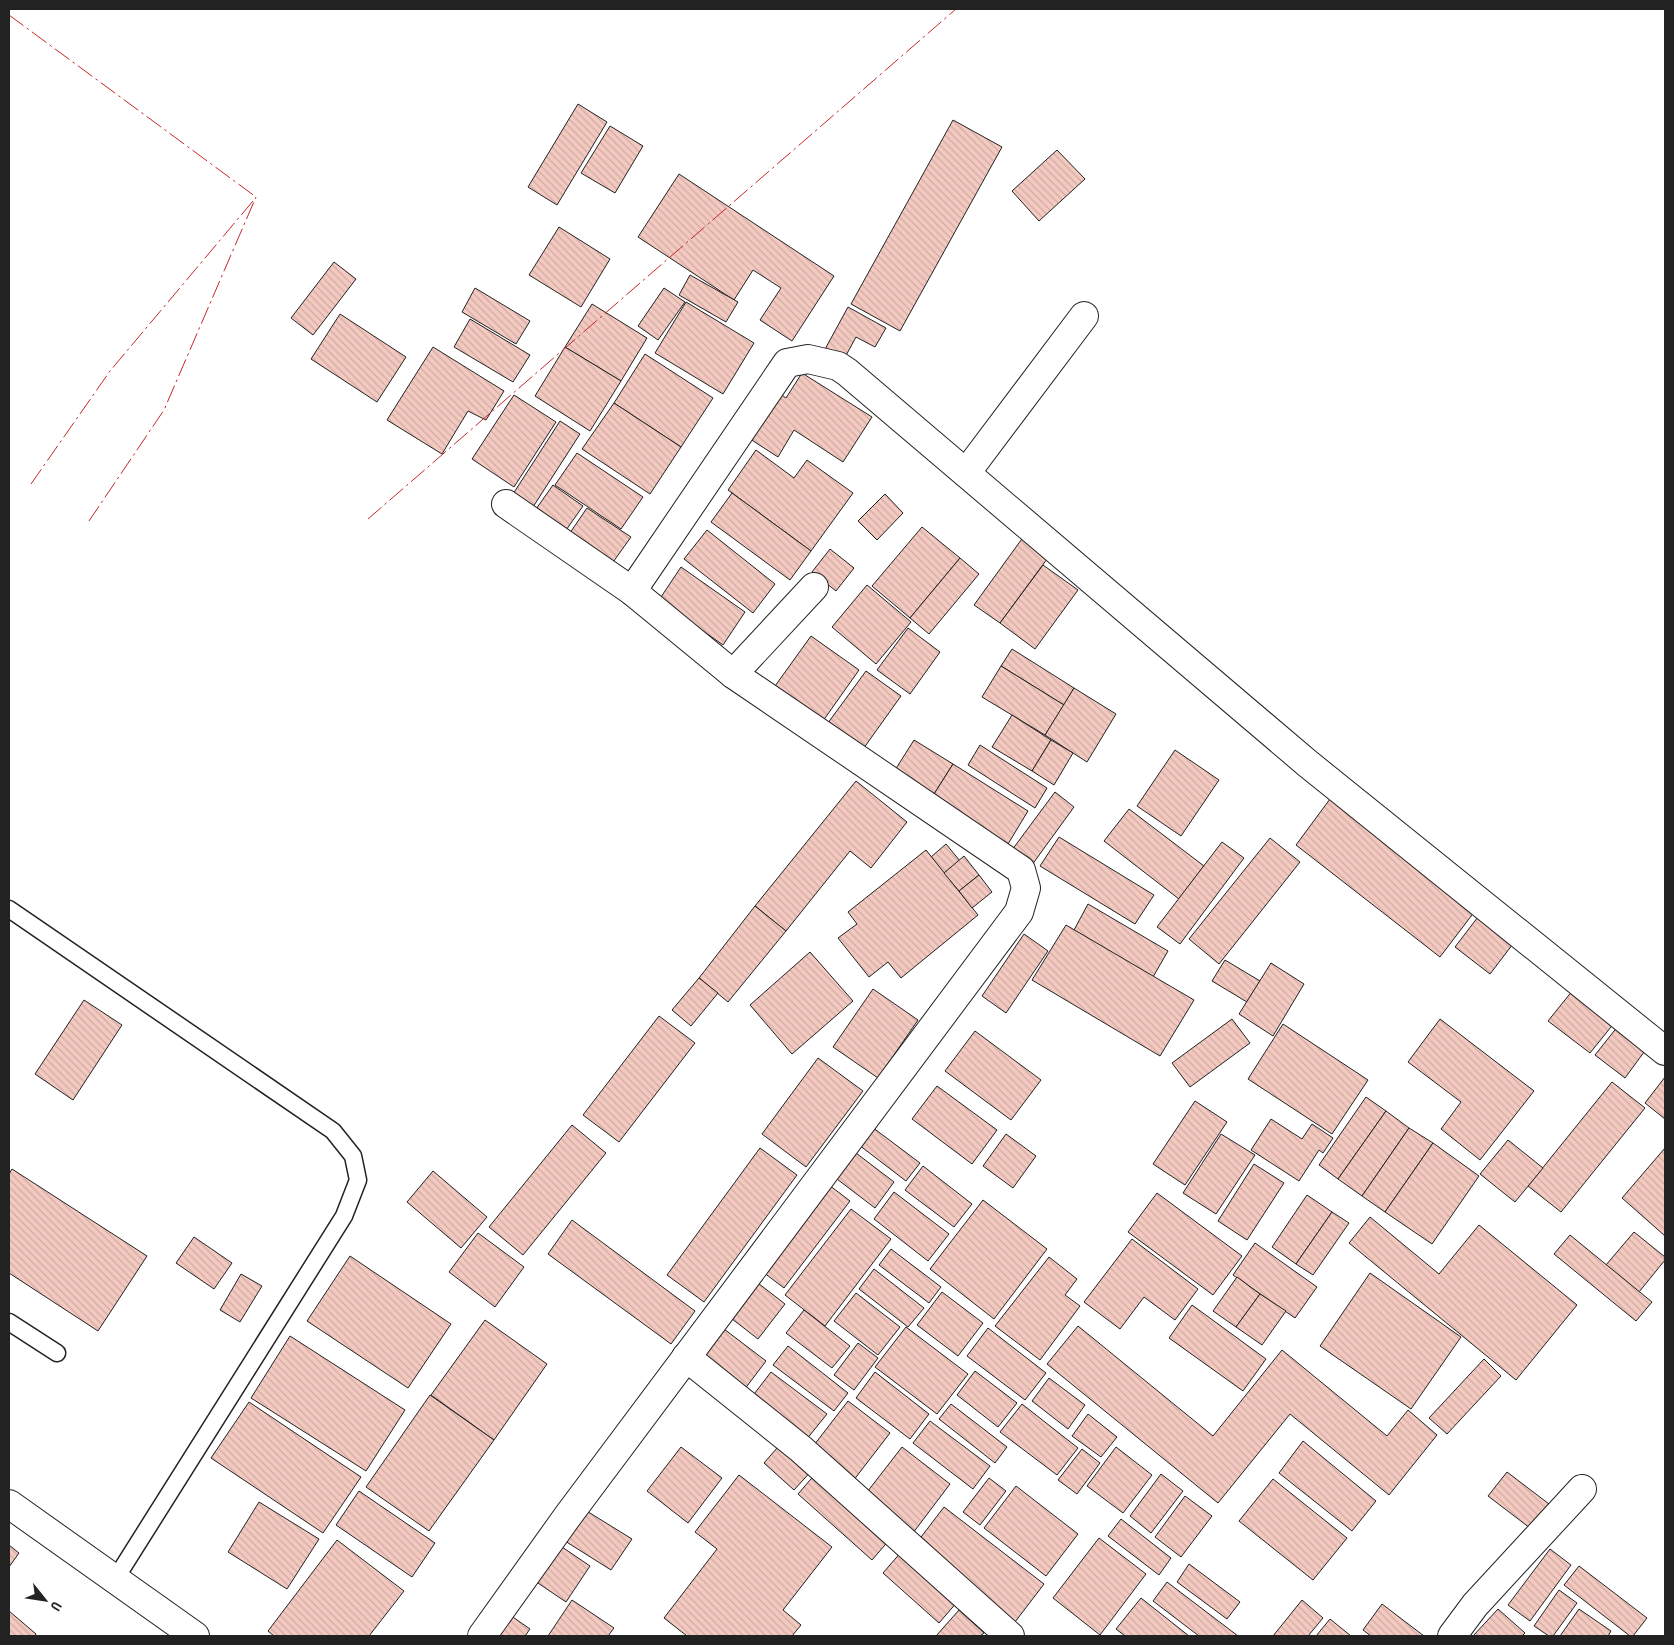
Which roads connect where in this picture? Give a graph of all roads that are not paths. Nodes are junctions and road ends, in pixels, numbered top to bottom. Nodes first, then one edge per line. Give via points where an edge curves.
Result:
1 (1084, 316) dead end
2 (966, 473) junction
3 (506, 504) dead end
4 (814, 588) dead end
5 (632, 591) junction
6 (733, 674) junction
7 (10, 913) edge
8 (1665, 1051) edge
9 (9, 1322) edge
10 (57, 1353) dead end
11 (686, 1357) junction
12 (1582, 1490) dead end
13 (9, 1504) edge
14 (116, 1578) junction
15 (195, 1636) edge
16 (482, 1636) edge
17 (1010, 1636) edge
18 (1452, 1636) edge

1 - 2 street
2 - 5 street via 838,366 808,359 787,363
2 - 8 street via 1306,762
3 - 5 street
4 - 6 street
5 - 6 street
6 - 11 street via 1021,870 1026,888 1019,912
7 - 14 lane via 333,1131 353,1156 358,1180 344,1216
9 - 10 lane
11 - 16 street
11 - 17 street via 801,1449
12 - 18 street via 1476,1605
13 - 14 street
14 - 15 street

